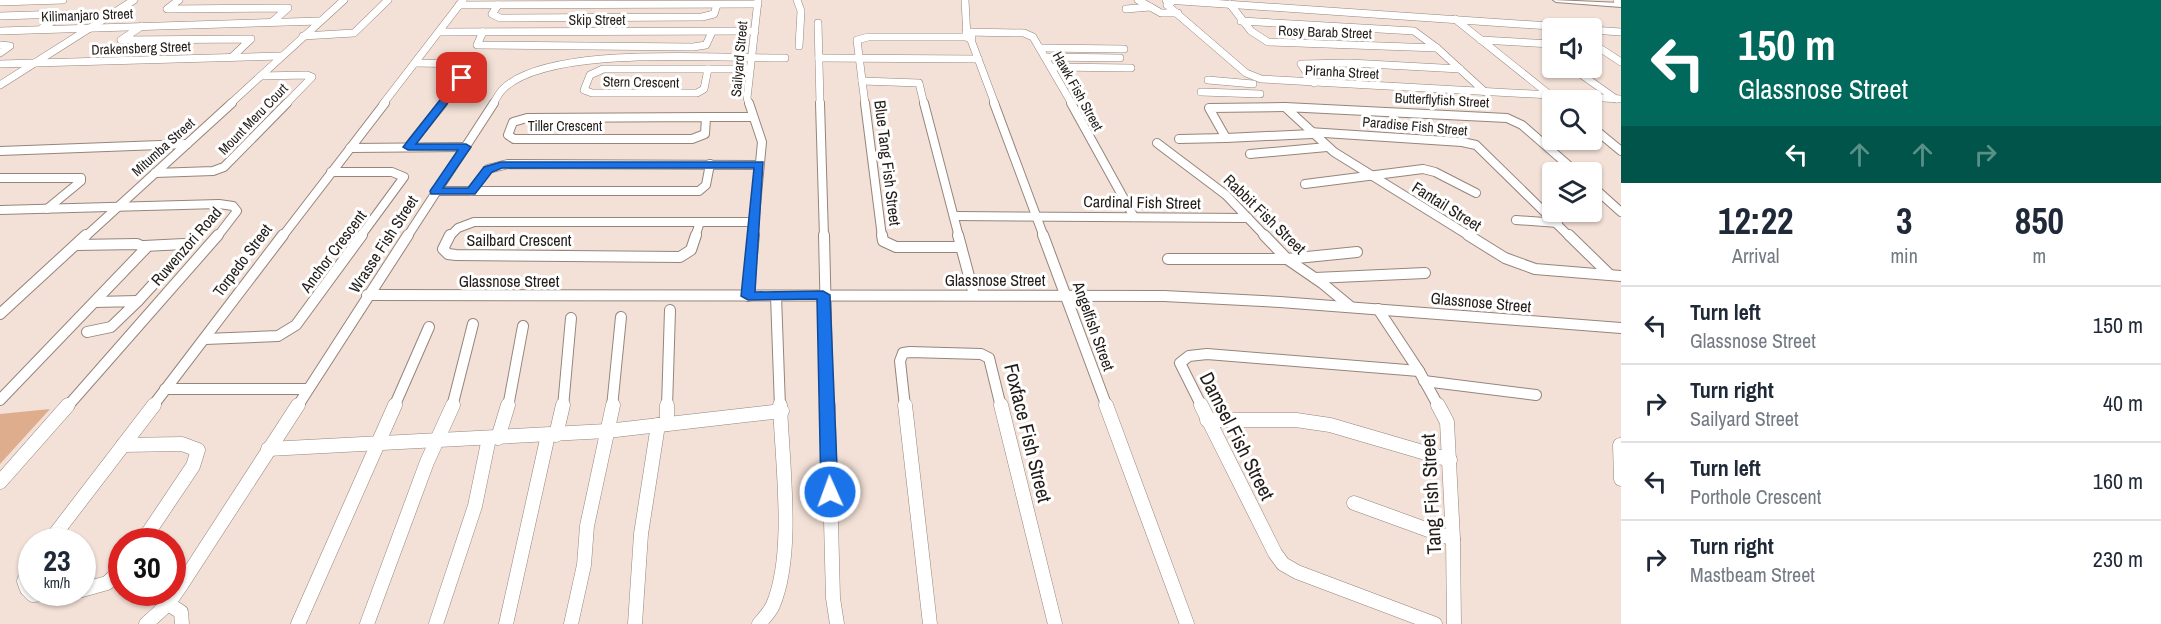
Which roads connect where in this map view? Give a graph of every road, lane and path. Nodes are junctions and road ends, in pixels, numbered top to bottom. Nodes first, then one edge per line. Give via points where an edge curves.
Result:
1 (52, 0) edge
2 (63, 0) edge
3 (135, 0) edge
4 (179, 0) edge
5 (344, 0) edge
6 (388, 0) edge
7 (797, 0) edge
8 (965, 0) edge
9 (970, 0) edge
10 (1138, 0) edge
11 (1162, 0) edge
12 (1556, 0) edge
13 (1173, 1) edge
14 (0, 2) edge
15 (461, 2) edge
16 (758, 2) edge
17 (717, 4) junction
18 (1230, 4) junction
19 (498, 5) junction
20 (1621, 5) edge
21 (1150, 7) junction
22 (1126, 9) dead end
23 (1178, 13) junction
24 (0, 16) edge
25 (1455, 19) junction
26 (320, 21) junction
27 (1241, 21) junction
28 (272, 22) junction
29 (818, 23) dead end
30 (142, 25) junction
31 (1542, 26) edge
32 (92, 27) junction
33 (41, 29) junction
34 (0, 31) edge
35 (755, 31) junction
36 (1602, 31) edge
37 (439, 32) junction
38 (483, 32) junction
39 (712, 32) junction
40 (1621, 32) edge
41 (303, 36) junction
42 (969, 36) junction
43 (1481, 40) junction
44 (1539, 43) junction
45 (1542, 43) edge
46 (0, 45) edge
47 (1542, 45) edge
48 (799, 46) dead end
49 (1040, 48) junction
50 (1437, 48) junction
51 (1124, 49) dead end
52 (1602, 50) edge
53 (0, 53) edge
54 (282, 56) junction
55 (232, 57) junction
56 (819, 57) junction
57 (859, 57) junction
58 (1046, 57) junction
59 (785, 58) dead end
60 (1120, 58) dead end
61 (978, 59) junction
62 (1621, 62) edge
63 (36, 63) junction
64 (416, 63) junction
65 (751, 63) junction
66 (0, 64) edge
67 (1051, 67) junction
68 (1131, 68) dead end
69 (708, 69) junction
70 (1460, 69) junction
71 (261, 76) junction
72 (1587, 78) edge
73 (1208, 80) dead end
74 (862, 81) junction
75 (1255, 81) junction
76 (1314, 83) junction
77 (0, 86) edge
78 (1544, 90) edge
79 (1200, 92) dead end
80 (1485, 92) junction
81 (1260, 94) junction
82 (1542, 97) edge
83 (1602, 99) edge
84 (1619, 100) edge
85 (1274, 107) junction
86 (1286, 107) junction
87 (706, 117) junction
88 (753, 117) junction
89 (1310, 133) junction
90 (1602, 135) edge
91 (1226, 138) junction
92 (1179, 139) dead end
93 (1157, 143) dead end
94 (187, 144) junction
95 (408, 147) junction
96 (466, 147) junction
97 (1327, 147) junction
98 (350, 148) junction
99 (0, 151) edge
100 (1621, 151) edge
101 (1250, 154) dead end
102 (1565, 162) edge
103 (710, 164) junction
104 (759, 165) junction
105 (331, 172) junction
106 (155, 173) junction
107 (1370, 175) junction
108 (0, 178) edge
109 (1305, 184) dead end
110 (435, 191) junction
111 (471, 191) junction
112 (1476, 193) dead end
113 (1602, 195) edge
114 (118, 207) junction
115 (46, 209) junction
116 (0, 210) edge
117 (1621, 212) edge
118 (954, 216) junction
119 (1036, 216) junction
120 (1134, 217) junction
121 (1248, 218) junction
122 (1516, 220) dead end
123 (700, 222) junction
124 (754, 222) junction
125 (1558, 223) junction
126 (76, 245) junction
127 (144, 246) junction
128 (961, 247) junction
129 (1357, 252) dead end
130 (1168, 259) dead end
131 (1287, 259) junction
132 (1425, 273) dead end
133 (1616, 276) edge
134 (1315, 278) junction
135 (367, 295) junction
136 (823, 295) junction
137 (748, 296) junction
138 (776, 296) junction
139 (974, 296) junction
140 (1065, 296) junction
141 (138, 301) junction
142 (95, 302) junction
143 (1352, 307) junction
144 (1378, 309) junction
145 (670, 310) dead end
146 (0, 314) edge
147 (621, 316) dead end
148 (571, 318) dead end
149 (473, 324) dead end
150 (523, 326) dead end
151 (429, 327) dead end
152 (1621, 328) edge
153 (87, 332) dead end
154 (205, 339) junction
155 (1422, 376) junction
156 (165, 389) junction
157 (308, 389) junction
158 (1536, 394) dead end
159 (0, 400) edge
160 (782, 411) junction
161 (1208, 420) junction
162 (663, 424) junction
163 (607, 431) junction
164 (552, 435) junction
165 (494, 438) junction
166 (437, 441) junction
167 (380, 443) junction
168 (123, 445) junction
169 (1620, 445) edge
170 (268, 449) junction
171 (1450, 460) junction
172 (1621, 479) edge
173 (0, 482) edge
174 (1354, 503) dead end
175 (60, 528) edge
176 (151, 528) edge
177 (1453, 539) junction
178 (186, 576) edge
179 (166, 606) edge
180 (171, 606) edge
181 (146, 624) edge
182 (182, 624) edge
183 (298, 624) edge
184 (367, 624) edge
185 (436, 624) edge
186 (506, 624) edge
187 (571, 624) edge
188 (635, 624) edge
189 (759, 624) edge
190 (837, 624) edge
191 (930, 624) edge
192 (1055, 624) edge
193 (1187, 624) edge
194 (1435, 624) edge
195 (1454, 624) edge

1 - 2 street
1 - 14 street
3 - 32 street
4 - 28 street via 167,9 288,9
5 - 26 street, Mitumba Street
6 - 41 street via 354,33
7 - 48 street via 801,11
8 - 42 street, Angelfish Street
9 - 42 street, Angelfish Street
10 - 21 street
11 - 13 street
12 - 20 street
13 - 18 street
13 - 23 street via 1167,4
15 - 19 street
15 - 37 street, Torpedo Street
16 - 17 street
16 - 35 street, Sailyard Street
17 - 19 street
17 - 19 street via 714,15 702,17 500,18 492,14
18 - 25 street
18 - 27 street, Rosy Barab Street
21 - 22 street
21 - 23 street via 1162,14
23 - 75 street
24 - 33 street via 64,15
25 - 31 street
25 - 43 street
26 - 28 street, Kilimanjaro Street
26 - 41 street, Mitumba Street
27 - 50 street via 1410,30
27 - 50 street, Rosy Barab Street via 1258,37 1271,42
28 - 30 street, Kilimanjaro Street
29 - 56 street
30 - 32 street, Kilimanjaro Street
30 - 55 street via 121,40 251,39
32 - 33 street, Kilimanjaro Street
32 - 63 street
33 - 34 street, Kilimanjaro Street
35 - 39 street, Skip Street
35 - 65 street, Sailyard Street
36 - 40 street
37 - 38 street, Skip Street
37 - 64 street, Torpedo Street
38 - 39 street, Skip Street
38 - 39 street via 477,45 693,47 706,45
41 - 54 street, Mitumba Street
42 - 49 street, Hawk Fish Street via 1029,34
42 - 57 street via 862,37 858,39
42 - 61 street, Angelfish Street
43 - 44 street
43 - 78 street
44 - 45 street
44 - 47 street
46 - 53 street via 10,46
49 - 51 street
49 - 58 street, Hawk Fish Street
50 - 70 street
52 - 62 street
54 - 55 street, Drakensberg Street
54 - 71 street, Mitumba Street
55 - 63 street, Drakensberg Street
56 - 57 street
56 - 136 street
57 - 61 street
57 - 74 street, Blue Tang Fish Street
58 - 60 street
58 - 67 street, Hawk Fish Street
59 - 65 street, Wrasse Fish Street
61 - 119 street, Angelfish Street
63 - 66 street, Drakensberg Street
63 - 77 street
64 - 95 street via 462,63 471,68
64 - 98 street, Torpedo Street
65 - 69 street, Stern Crescent
65 - 88 street, Sailyard Street via 747,98
65 - 96 street, Wrasse Fish Street via 595,58 564,64 502,89
67 - 68 street
67 - 120 street, Hawk Fish Street
69 - 69 street, Stern Crescent via 603,69 590,75 584,90 697,93 704,89
70 - 76 street via 1301,64
70 - 80 street
71 - 94 street, Mitumba Street
71 - 106 street, Mount Meru Court via 312,77 224,167 213,171
72 - 84 street
73 - 75 street, Piranha Street
74 - 118 street, Blue Tang Fish Street via 919,84
74 - 128 street, Blue Tang Fish Street via 883,241 896,247
75 - 76 street, Piranha Street
75 - 81 street
76 - 80 street, Piranha Street
79 - 81 street
80 - 82 street, Piranha Street
81 - 85 street
83 - 84 street, Piranha Street
85 - 86 street, Butterflyfish Street
85 - 91 street, Butterflyfish Street via 1209,108
86 - 89 street, Fantail Street
86 - 102 street, Butterflyfish Street via 1507,118 1522,125
87 - 87 street, Tiller Crescent via 527,118 513,122 508,135 514,139 692,139 705,134
87 - 88 street, Tiller Crescent
88 - 104 street, Sailyard Street via 762,136
89 - 91 street, Paradise Fish Street
89 - 97 street, Fantail Street
89 - 125 street, Paradise Fish Street via 1472,143
90 - 100 street
91 - 92 street, Paradise Fish Street
93 - 121 street, Rabbit Fish Street via 1214,185
94 - 99 street
94 - 106 street, Mitumba Street
95 - 96 street
95 - 98 street
96 - 110 street, Wrasse Fish Street
97 - 101 street
97 - 107 street, Fantail Street
98 - 105 street, Torpedo Street
103 - 104 street
103 - 111 street via 501,165 488,169
103 - 111 street via 706,185 692,192
104 - 124 street, Sailyard Street
105 - 154 street, Torpedo Street
105 - 154 street, Anchor Crescent via 392,172 404,177 296,326 278,336
106 - 114 street, Mitumba Street
107 - 109 street
107 - 112 street via 1428,169
107 - 133 street, Fantail Street via 1513,262 1535,269
108 - 115 street via 81,178
110 - 111 street
110 - 135 street, Wrasse Fish Street
113 - 117 street
114 - 115 street, Ruwenzori Road
114 - 126 street, Mitumba Street
114 - 173 street, Ruwenzori Road via 225,204 237,211
115 - 116 street, Ruwenzori Road
118 - 119 street
118 - 128 street, Blue Tang Fish Street
119 - 120 street, Cardinal Fish Street
119 - 140 street, Angelfish Street
120 - 121 street, Cardinal Fish Street
121 - 131 street, Rabbit Fish Street
122 - 125 street
123 - 123 street, Sailbard Crescent via 474,222 451,233 443,249 456,255 680,257 691,250
123 - 124 street, Sailbard Crescent
124 - 137 street, Sailyard Street
125 - 133 street, Paradise Fish Street
126 - 127 street
126 - 146 street, Mitumba Street
127 - 141 street via 188,246
127 - 142 street via 143,253
128 - 139 street, Blue Tang Fish Street
129 - 131 street
130 - 131 street
131 - 134 street, Rabbit Fish Street
132 - 134 street
134 - 143 street, Rabbit Fish Street
135 - 137 street, Glassnose Street
135 - 157 street, Wrasse Fish Street
136 - 138 street, Glassnose Street
136 - 139 street, Glassnose Street
136 - 190 street
137 - 138 street, Glassnose Street
138 - 160 street
139 - 140 street, Glassnose Street
140 - 143 street, Glassnose Street via 1225,298
140 - 193 street, Angelfish Street
141 - 142 street
141 - 153 street via 113,328
142 - 159 street
143 - 144 street, Glassnose Street
144 - 152 street, Glassnose Street
144 - 155 street, Tang Fish Street
145 - 162 street
147 - 163 street via 614,399
148 - 164 street via 564,402
149 - 166 street via 454,403
150 - 165 street via 507,410
151 - 167 street
154 - 156 street, Torpedo Street
155 - 158 street
155 - 161 street, Damsel Fish Street via 1272,357 1184,357 1180,363
155 - 171 street, Tang Fish Street via 1447,422
156 - 157 street
156 - 168 street, Torpedo Street
157 - 170 street, Wrasse Fish Street
160 - 162 street
160 - 189 street via 785,530 781,579 772,608
161 - 171 street via 1296,420 1330,425
161 - 194 street, Damsel Fish Street via 1283,564
162 - 163 street
162 - 188 street via 641,534
163 - 164 street
163 - 187 street
164 - 165 street
164 - 186 street
165 - 166 street
165 - 185 street
166 - 167 street
166 - 184 street
167 - 170 street
167 - 183 street
168 - 175 street, Torpedo Street
168 - 176 street via 182,444 198,450 193,466
169 - 172 street
170 - 178 street, Wrasse Fish Street
171 - 177 street, Tang Fish Street
174 - 177 street
177 - 195 street, Tang Fish Street
179 - 181 street, Wrasse Fish Street
180 - 182 street via 181,612
191 - 192 street, Foxface Fish Street via 900,361 903,353 910,351 981,354 989,358

